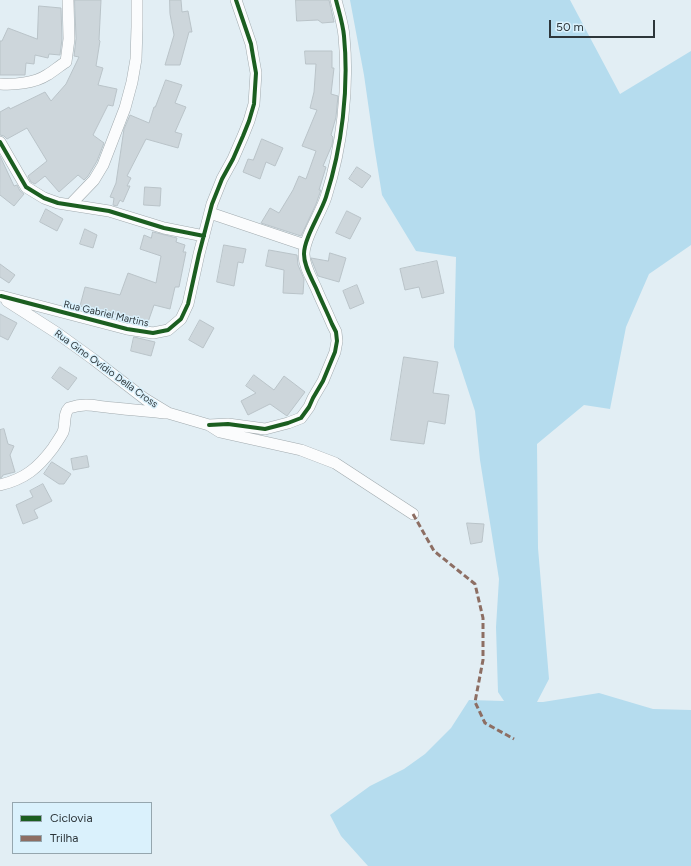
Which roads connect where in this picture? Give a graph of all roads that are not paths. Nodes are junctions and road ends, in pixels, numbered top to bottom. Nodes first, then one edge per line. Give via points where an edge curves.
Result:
1 (68, 0) edge
2 (137, 0) edge
3 (236, 0) edge
4 (336, 0) edge
5 (0, 84) edge
6 (0, 142) edge
7 (70, 205) junction
8 (210, 213) junction
9 (204, 236) junction
10 (305, 245) junction
11 (1, 296) edge
12 (168, 413) junction
13 (209, 426) junction
14 (0, 485) edge
15 (413, 514) dead end

1 - 5 street via 69,39 66,62 47,76 35,81
2 - 7 street via 136,60 126,108 103,165 94,180
3 - 8 street, Rua Gabriel Martins via 251,44 256,73 254,104
4 - 10 street via 344,42 343,115 329,186
6 - 7 street via 26,187 58,204
7 - 9 street via 109,211 164,228
8 - 9 street, Rua Gabriel Martins
8 - 10 street
9 - 11 street, Rua Gabriel Martins via 188,304 181,319 168,330 153,333 127,329
10 - 13 street via 306,267 336,332 335,352 323,381 300,418 288,423 265,429 228,424
11 - 12 street, Rua Gino Ovídio Della Cross via 56,332 145,399
12 - 13 street, Rua Gino Ovídio Della Cross
12 - 14 street via 93,404 69,408 66,411 62,434 43,461 22,478
13 - 15 street, Rua Gino Ovídio Della Cross via 220,432 301,450 335,463

